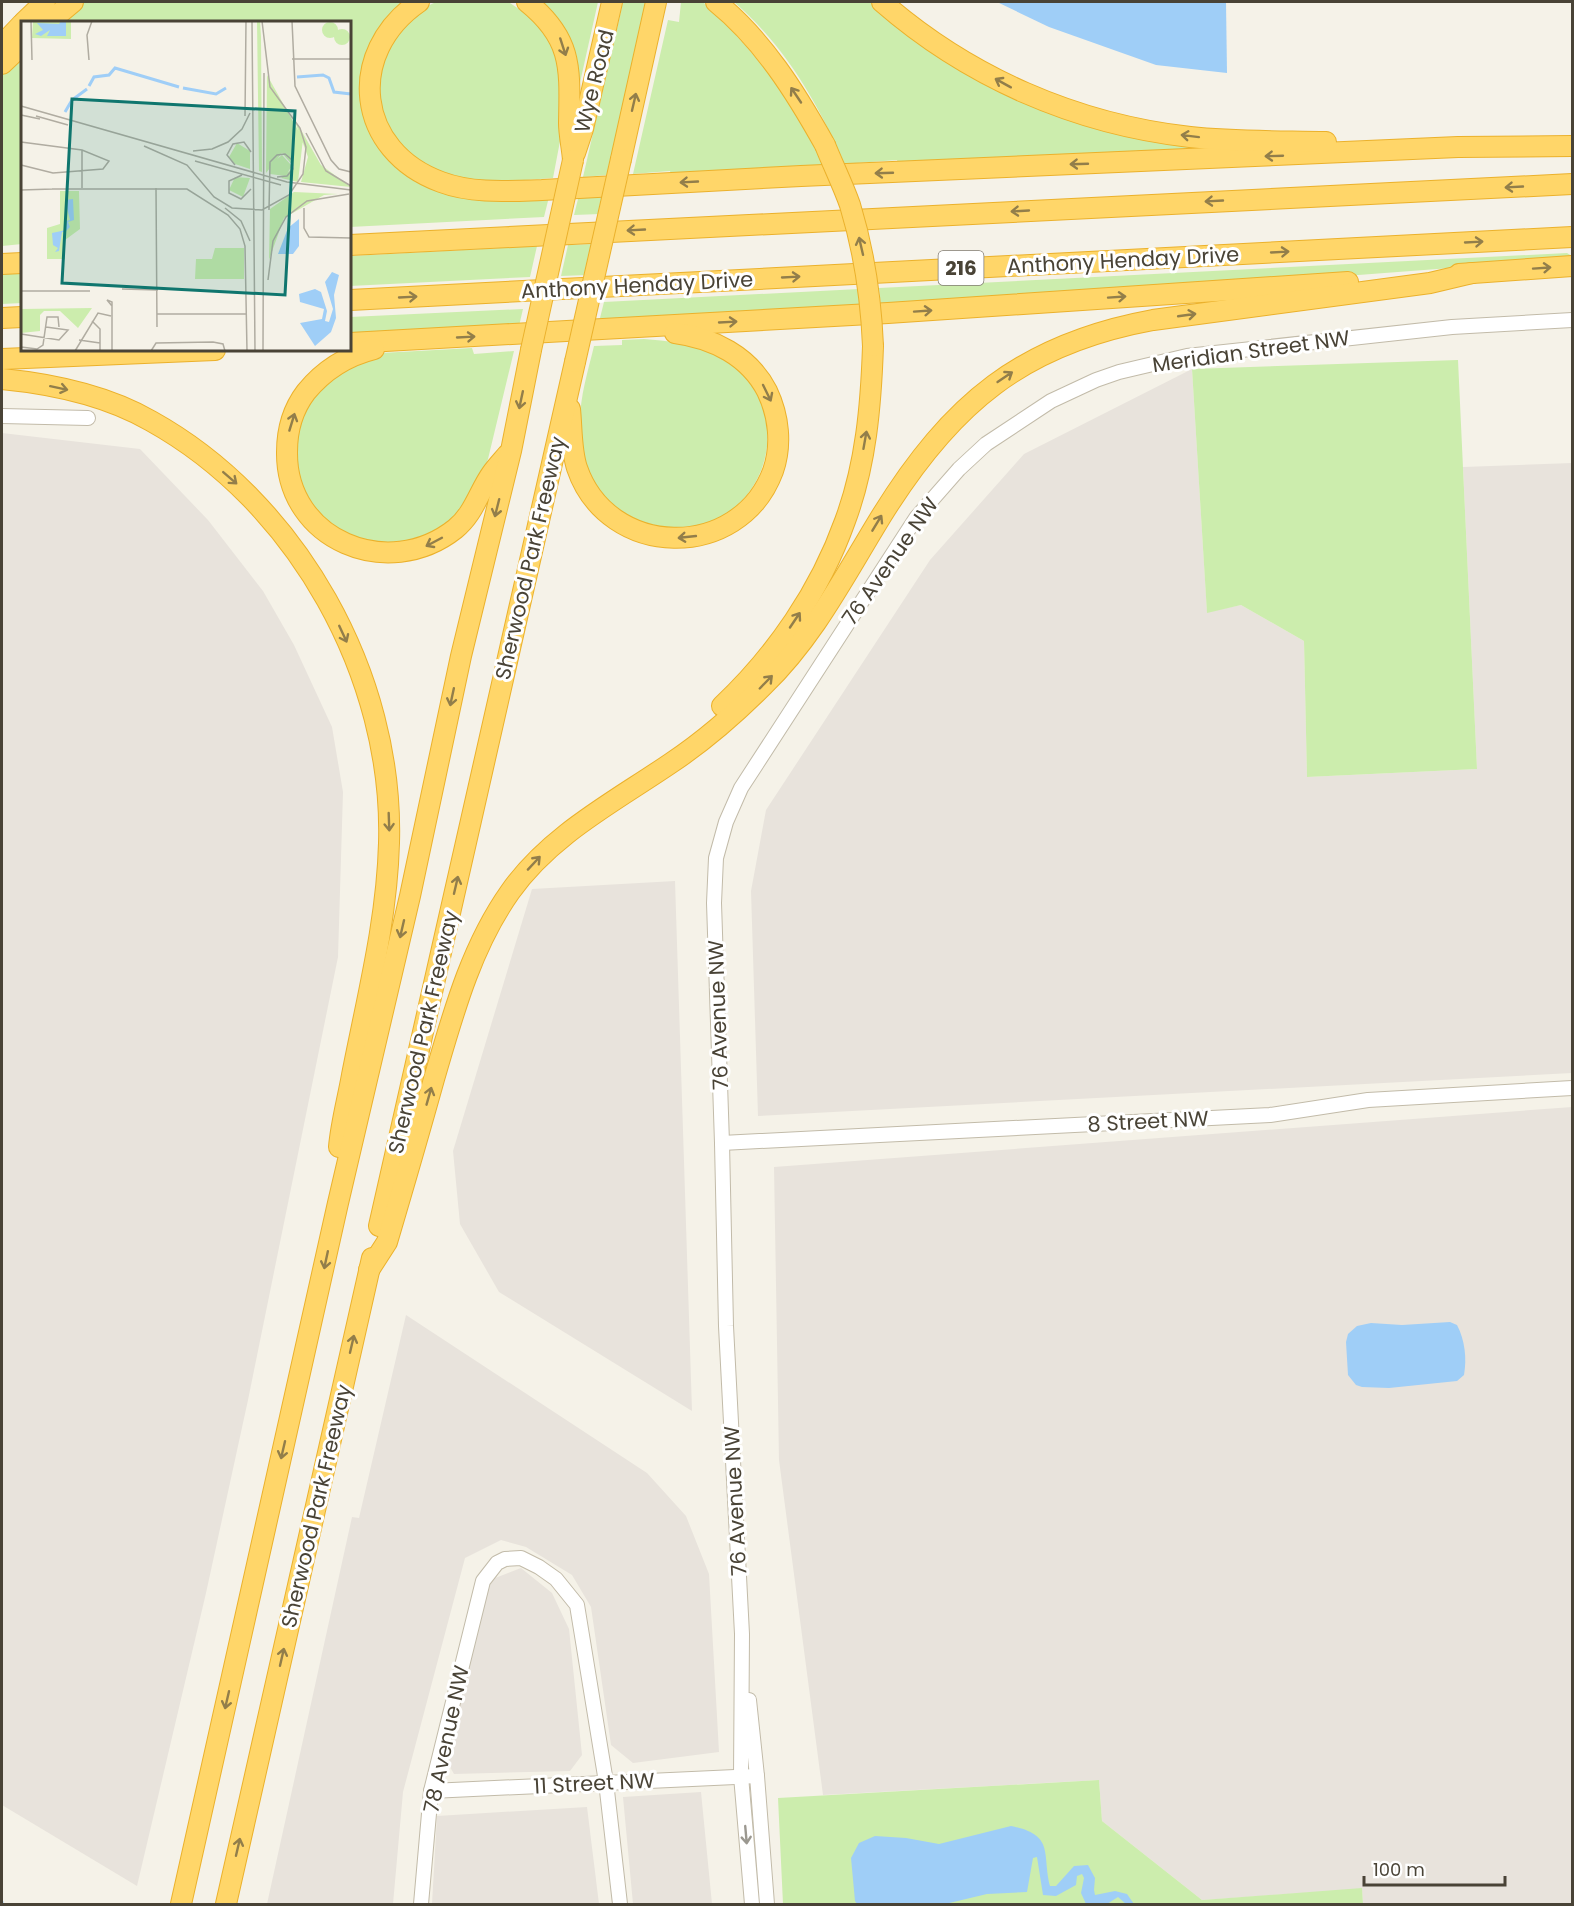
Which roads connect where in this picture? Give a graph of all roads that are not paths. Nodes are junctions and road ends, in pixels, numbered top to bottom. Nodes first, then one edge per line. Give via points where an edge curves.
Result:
1 (45, 2) edge
2 (73, 2) edge
3 (419, 2) edge
4 (527, 2) edge
5 (612, 2) edge
6 (656, 2) edge
7 (716, 2) edge
8 (882, 2) edge
9 (25, 21) edge
10 (50, 21) edge
11 (21, 25) edge
12 (2, 45) edge
13 (21, 46) edge
14 (2, 64) edge
15 (1572, 146) edge
16 (1458, 147) junction
17 (621, 159) joint
18 (573, 160) junction
19 (1572, 184) edge
20 (1572, 237) edge
21 (351, 245) edge
22 (21, 263) edge
23 (2, 264) edge
24 (1572, 266) edge
25 (1472, 273) junction
26 (351, 300) edge
27 (21, 317) edge
28 (2, 318) edge
29 (1572, 320) edge
30 (649, 327) junction
31 (407, 341) junction
32 (351, 344) edge
33 (191, 351) edge
34 (2, 359) edge
35 (2, 379) edge
36 (568, 389) junction
37 (2, 416) edge
38 (88, 418) dead end
39 (510, 451) junction
40 (959, 469) joint
41 (604, 807) junction
42 (1572, 1088) edge
43 (722, 1143) junction
44 (338, 1203) junction
45 (369, 1270) junction
46 (742, 1634) junction
47 (741, 1776) junction
48 (757, 1776) junction
49 (606, 1782) junction
50 (431, 1791) junction
51 (181, 1905) edge
52 (226, 1905) edge
53 (421, 1905) edge
54 (620, 1905) edge
55 (752, 1905) edge
56 (767, 1905) edge

1 - 9 highway
2 - 10 highway
16 -> 3 highway via 542,190 469,189 443,183 406,164 392,150 372,111 372,63 382,38 396,20
4 -> 18 highway via 543,14 559,36 569,66
5 - 18 highway, Wye Road
17 -> 6 highway, Wye Road
41 -> 7 highway, bridge via 677,747 740,689 774,651 800,613 846,521 868,423 873,346 870,301 849,204 825,145 798,97 760,46
16 -> 8 highway via 1219,140 1119,125 1081,115 1010,87 904,21
11 - 12 highway
13 - 14 highway
15 - 16 highway
17 - 36 highway, Sherwood Park Freeway, bridge
18 -> 39 highway, Sherwood Park Freeway, bridge
19 -> 21 highway
26 -> 20 highway, Anthony Henday Drive / 216
22 - 23 highway
25 -> 24 highway
30 -> 25 highway
41 -> 25 highway via 698,743 765,684 817,621 920,458 965,408 1023,366 1078,340 1133,324 1430,283
27 - 28 highway
29 - 40 street, Meridian Street NW via 1387,333 1187,356 1144,365 1096,380 1051,401 986,444
31 -> 30 highway
30 -> 36 highway via 699,338 728,350 754,371 764,385 776,414 777,457 767,486 746,512 712,532 675,538 638,531 609,514 585,485 577,467
31 - 32 highway
39 -> 31 highway via 491,474 468,516 430,545 402,552 367,551 334,538 319,526 299,498 287,462 287,439 299,401 327,370 342,361
33 - 34 highway
35 -> 44 highway via 94,396 150,420 210,461 260,508 294,550 320,588 353,656 381,751 388,790 389,843 385,902 339,1144
45 -> 36 highway, Sherwood Park Freeway
37 - 38 street
39 -> 44 highway, Sherwood Park Freeway
40 - 43 street, 76 Avenue NW via 900,540 741,788 726,822 714,878
45 -> 41 highway via 387,1242 453,1012 486,933 529,868 550,846
42 - 43 street, 8 Street NW via 1368,1100 1270,1115
43 - 46 street, 76 Avenue NW via 726,1326
44 -> 51 highway, Sherwood Park Freeway
52 -> 45 highway, Sherwood Park Freeway
46 - 47 street, 76 Avenue NW
46 - 48 street, 76 Avenue NW
47 - 48 street, 11 Street NW
47 - 49 street, 11 Street NW
47 -> 55 street, 76 Avenue NW
48 - 56 street, 76 Avenue NW
49 - 50 street, 11 Street NW
49 - 50 street, 78 Avenue NW via 577,1605 556,1579 520,1558 497,1563 485,1576
49 - 54 street
50 - 53 street, 78 Avenue NW

